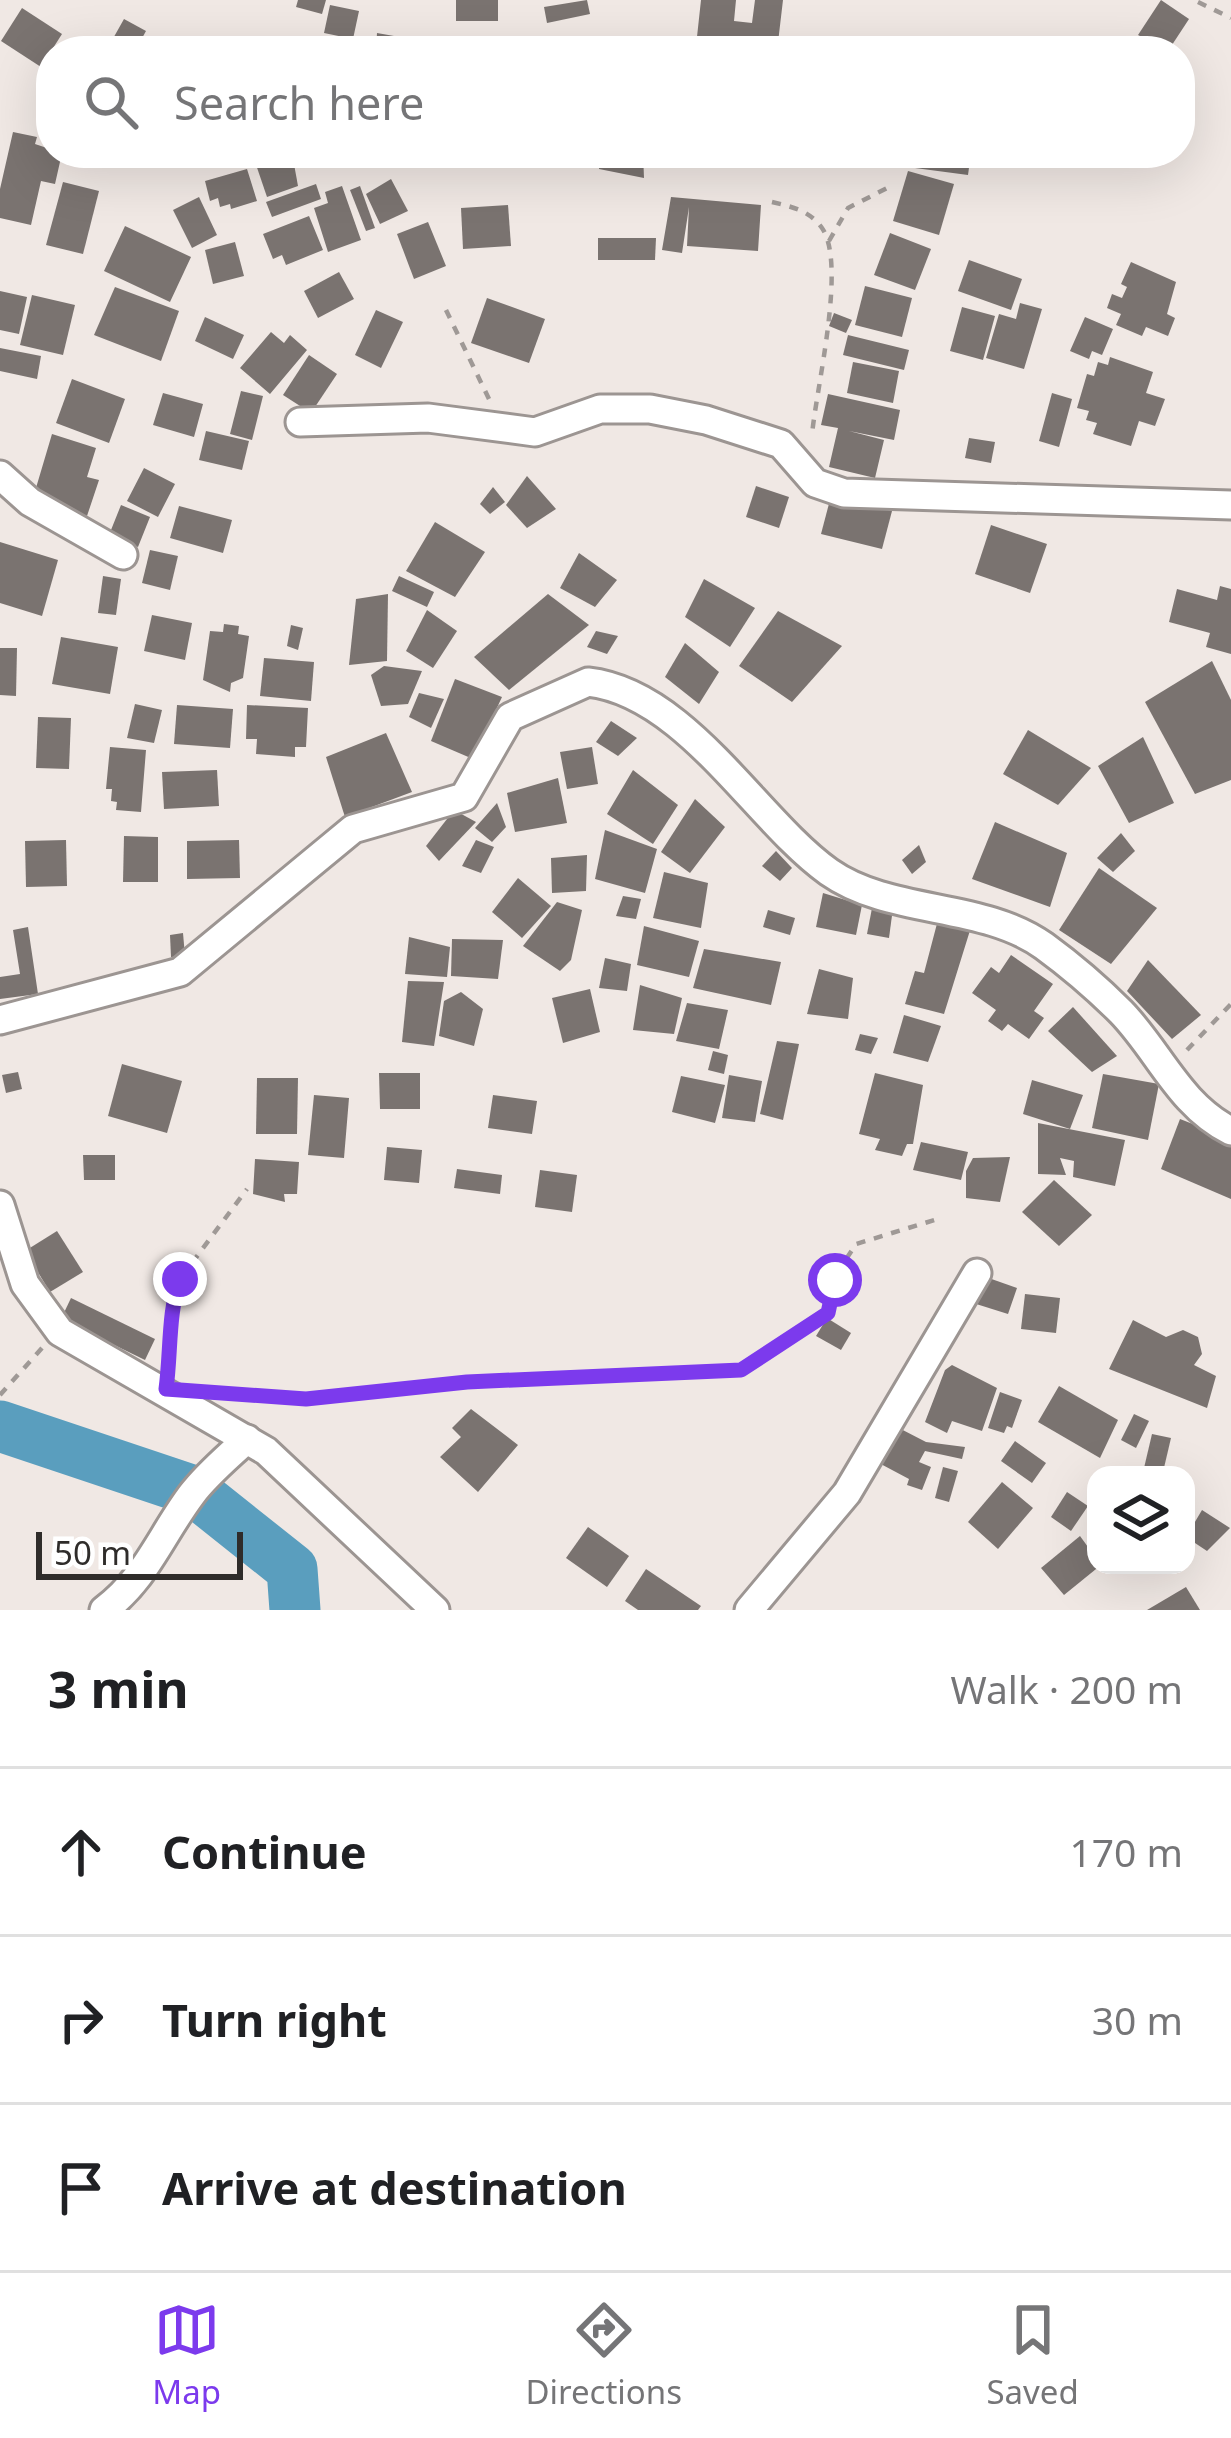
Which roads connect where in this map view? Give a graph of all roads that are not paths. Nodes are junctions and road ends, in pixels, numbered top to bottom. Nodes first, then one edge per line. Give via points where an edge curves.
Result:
1 (300, 422) dead end
2 (0, 475) edge
3 (1231, 505) edge
4 (124, 555) dead end
5 (0, 1020) edge
6 (1231, 1131) edge
7 (0, 1205) edge
8 (977, 1274) dead end
9 (247, 1439) junction
10 (104, 1610) edge
11 (435, 1610) edge
12 (749, 1610) edge

1 - 3 street via 428,418 546,431 624,406 675,412 781,444 808,477 844,493
2 - 4 street via 30,502
5 - 6 street via 190,966 353,830 464,797 510,717 588,682 654,710 846,882 1041,943 1123,1013 1204,1115
7 - 9 street via 26,1284 60,1332
8 - 12 street via 847,1493
9 - 10 street via 194,1491 157,1554
9 - 11 street

